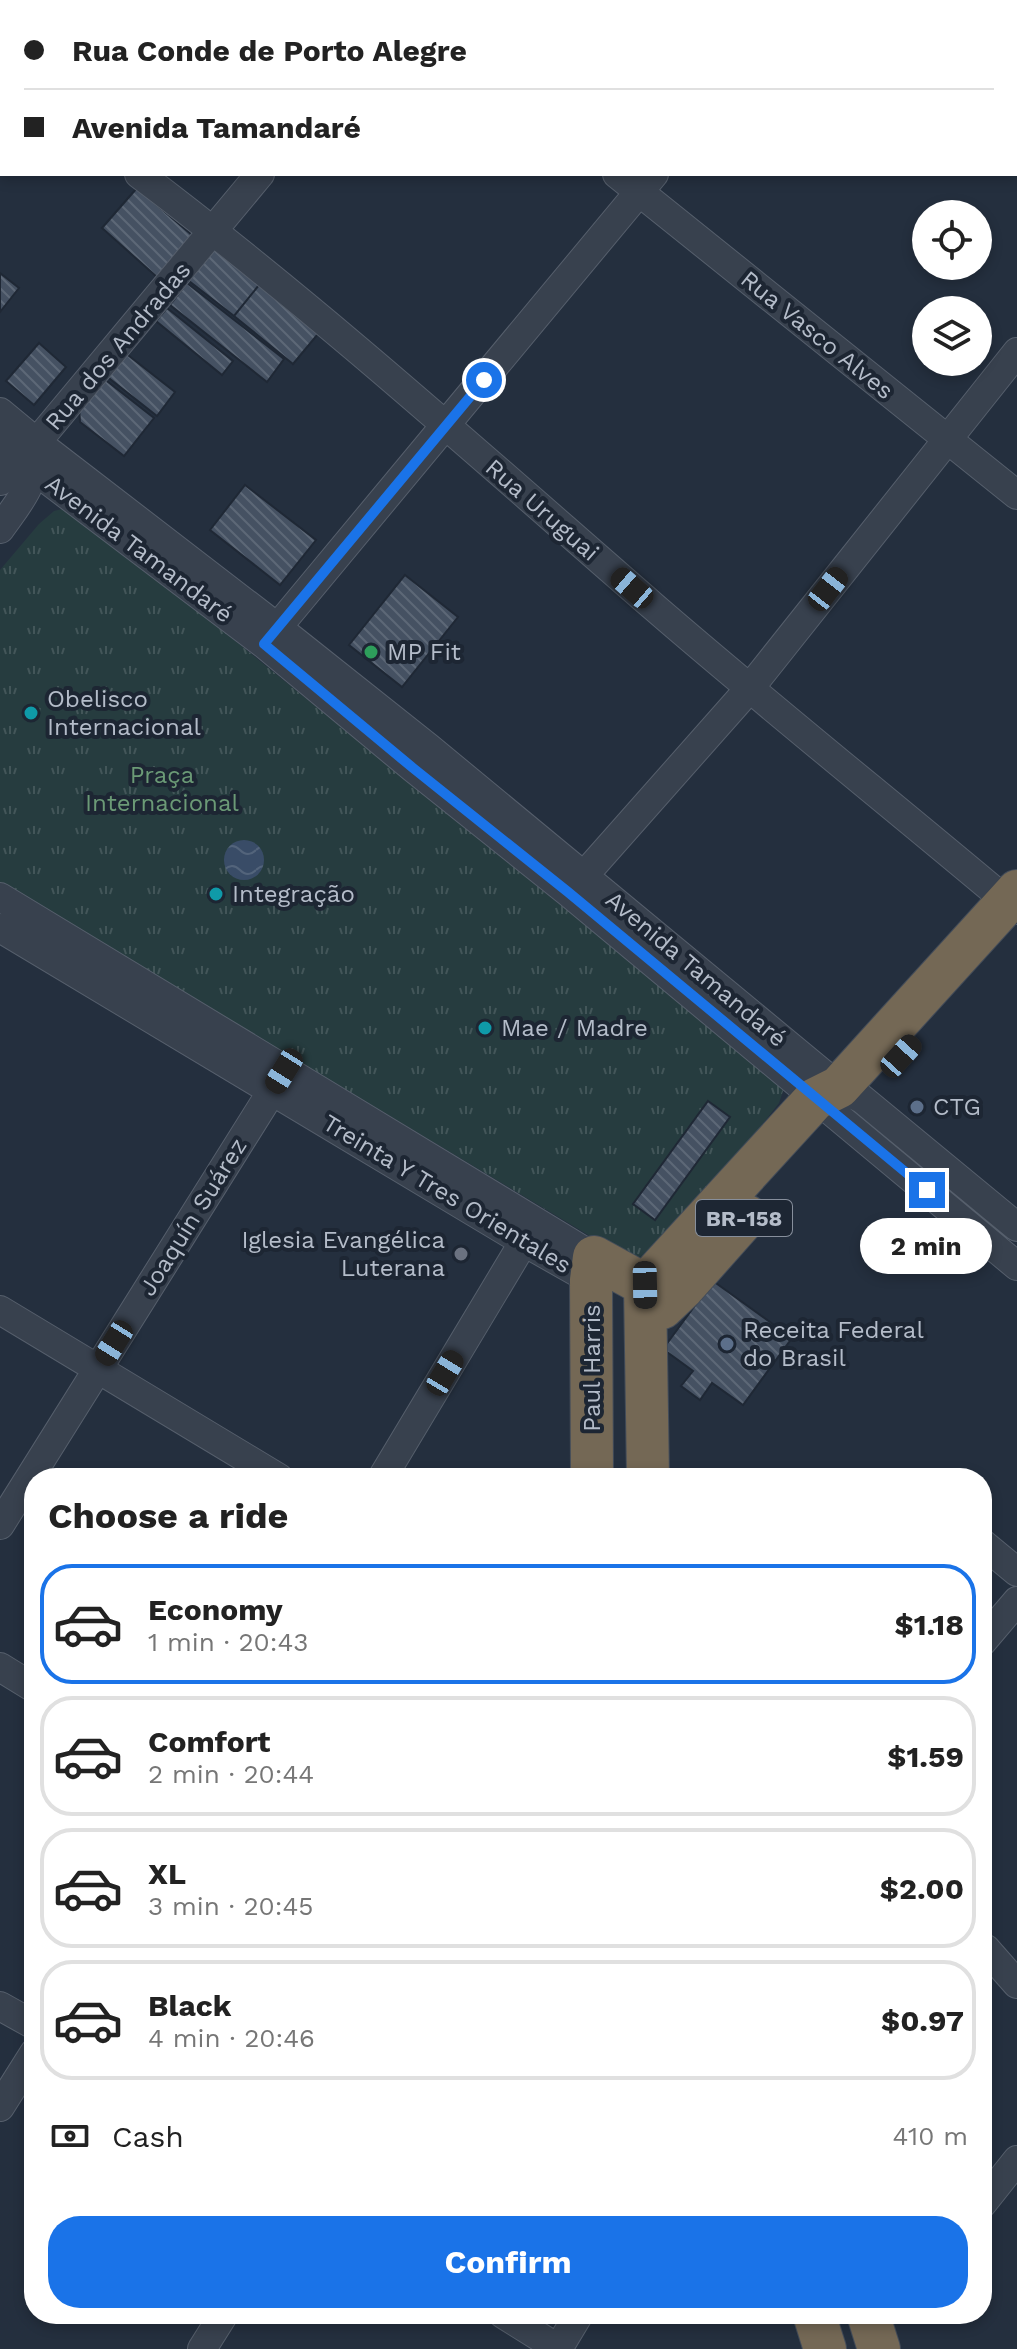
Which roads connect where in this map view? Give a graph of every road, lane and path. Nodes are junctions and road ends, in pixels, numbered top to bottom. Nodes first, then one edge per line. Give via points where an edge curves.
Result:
1 (142, 176) edge
2 (258, 176) edge
3 (624, 176) edge
4 (647, 183) edge
5 (214, 231) junction
6 (1017, 352) edge
7 (0, 412) edge
8 (445, 427) junction
9 (947, 439) junction
10 (23, 454) edge
11 (0, 481) edge
12 (1017, 495) edge
13 (0, 529) edge
14 (271, 636) junction
15 (749, 689) junction
16 (576, 884) junction
17 (0, 897) edge
18 (1015, 908) edge
19 (9, 932) edge
20 (278, 1080) junction
21 (838, 1100) junction
22 (1017, 1227) edge
23 (530, 1232) junction
24 (1017, 1266) edge
25 (592, 1269) junction
26 (645, 1299) junction
27 (0, 1310) edge
28 (98, 1368) junction
29 (36, 1468) edge
30 (263, 1468) edge
31 (388, 1468) edge
32 (592, 1468) edge
33 (648, 1468) edge
34 (24, 1487) edge
35 (0, 1525) edge
36 (992, 1551) edge
37 (1017, 1572) edge
38 (1017, 1601) edge
39 (992, 1630) edge
40 (0, 1667) edge
41 (24, 1682) edge
42 (992, 1956) edge
43 (1017, 1984) edge
44 (0, 2006) edge
45 (24, 2019) edge
46 (24, 2069) edge
47 (0, 2107) edge
48 (1017, 2160) edge
49 (992, 2191) edge
50 (218, 2324) edge
51 (519, 2324) edge
52 (573, 2324) edge
53 (817, 2324) edge
54 (202, 2349) edge
55 (558, 2349) edge
56 (825, 2349) edge

1 - 5 street, Rua Uruguai
2 - 5 street, Rua dos Andradas
3 - 4 street, Rua Vasco Alves
4 - 8 street
4 - 9 street, Rua Vasco Alves
5 - 8 street, Rua Uruguai
5 - 10 street, Rua dos Andradas
6 - 9 street
7 - 10 street, Avenida Tamandaré
8 - 14 street
8 - 15 street, Rua Uruguai
9 - 12 street, Rua Vasco Alves
9 - 15 street
10 - 11 street, Rua dos Andradas
10 - 13 street, Rua dos Andradas via 27,492
10 - 14 street, Avenida Tamandaré
14 - 16 street, Avenida Tamandaré via 413,768
15 - 16 street
15 - 18 street, Rua Uruguai
16 - 21 street, Avenida Tamandaré
17 - 19 street, Treinta Y Tres Orientales
18 - 21 highway, BR-158
19 - 20 street, Treinta Y Tres Orientales
20 - 23 street, Treinta Y Tres Orientales
20 - 28 street, Joaquín Suárez
21 - 22 street, Avenida Tamandaré
21 - 24 street, Avenida Tamandaré
21 - 26 highway, BR-158 via 683,1288 662,1308
23 - 25 street, Treinta Y Tres Orientales
23 - 31 street
25 - 26 highway, Treinta Y Tres Orientales
25 - 32 highway, Paul Harris
26 - 33 highway
27 - 28 street
28 - 29 street, Joaquín Suárez
28 - 30 street
34 - 35 street, Joaquín Suárez
36 - 37 street
38 - 39 street
40 - 41 street
42 - 43 street
44 - 45 street
46 - 47 street
48 - 49 street
50 - 54 street
51 - 55 street
52 - 55 street
53 - 56 highway

